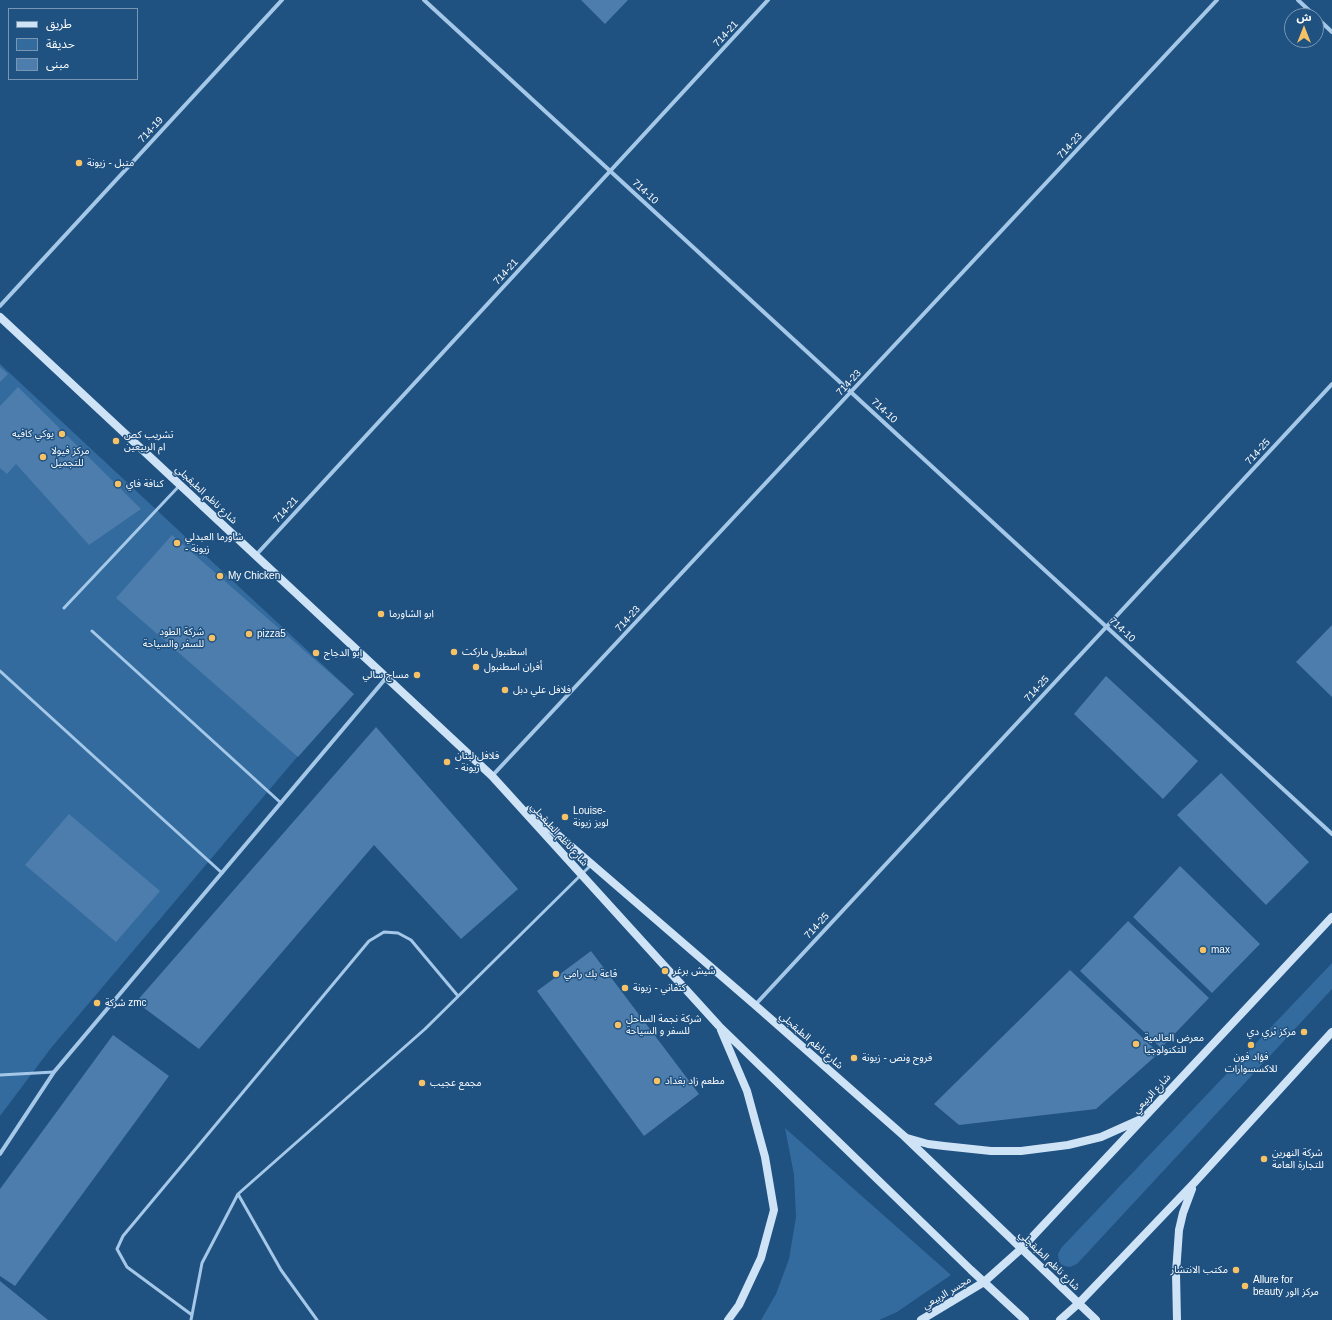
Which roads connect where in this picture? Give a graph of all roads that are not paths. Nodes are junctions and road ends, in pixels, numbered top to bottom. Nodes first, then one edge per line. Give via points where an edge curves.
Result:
1 (282, 0) edge
2 (424, 0) edge
3 (768, 0) edge
4 (1218, 0) edge
5 (1298, 0) edge
6 (1306, 8) edge
7 (1324, 25) edge
8 (1332, 32) edge
9 (611, 171) junction
10 (0, 306) edge
11 (0, 317) edge
12 (1332, 384) edge
13 (852, 392) junction
14 (180, 485) junction
15 (255, 556) junction
16 (64, 608) dead end
17 (1106, 627) junction
18 (92, 631) dead end
19 (0, 671) edge
20 (386, 678) junction
21 (492, 776) junction
22 (502, 788) junction
23 (281, 803) junction
24 (1332, 834) edge
25 (592, 864) junction
26 (222, 873) junction
27 (581, 874) junction
28 (1332, 917) edge
29 (458, 996) junction
30 (755, 1005) junction
31 (719, 1026) junction
32 (1332, 1032) edge
33 (54, 1072) junction
34 (0, 1075) edge
35 (1144, 1118) junction
36 (904, 1136) junction
37 (0, 1154) edge
38 (1194, 1183) junction
39 (238, 1194) junction
40 (1022, 1249) junction
41 (984, 1282) junction
42 (1078, 1303) junction
43 (192, 1315) junction
44 (191, 1320) edge
45 (317, 1320) edge
46 (728, 1320) edge
47 (921, 1320) edge
48 (1025, 1320) edge
49 (1060, 1320) edge
50 (1096, 1320) edge
51 (1177, 1320) edge

1 - 10 street, 714-19
2 - 9 street, 714-10
3 - 9 street, 714-21
4 - 13 street, 714-23
5 - 6 street
7 - 8 street
9 - 13 street, 714-10
9 - 15 street, 714-21
11 - 14 main road, شارع ناظم الطبقجلي
12 - 17 street, 714-25
13 - 17 street, 714-10
13 - 21 street, 714-23
14 - 15 main road, شارع ناظم الطبقجلي
14 - 16 lane
15 - 20 main road, شارع ناظم الطبقجلي
17 - 24 street, 714-10
17 - 30 street, 714-25
18 - 23 lane
19 - 26 lane
20 - 21 main road, شارع ناظم الطبقجلي
20 - 23 street
21 - 22 main road, شارع ناظم الطبقجلي
22 - 25 main road, شارع ناظم الطبقجلي
22 - 27 main road, شارع ناظم الطبقجلي
23 - 26 street
25 - 27 lane
25 - 30 main road, شارع ناظم الطبقجلي
26 - 33 street
27 - 29 lane
27 - 31 main road, شارع ناظم الطبقجلي
28 - 35 main road, شارع الربيعي
29 - 39 lane via 425,1029
29 - 43 lane via 411,940 398,933 384,932 369,941 333,984 123,1236 117,1249 127,1267
30 - 36 main road, شارع ناظم الطبقجلي
31 - 41 main road, شارع ناظم الطبقجلي
31 - 46 main road via 747,1091 765,1157 774,1210 761,1258 739,1305
32 - 38 main road
33 - 34 lane
33 - 37 street
35 - 36 main road via 1101,1137 1068,1145 1021,1151 991,1151 928,1144
35 - 40 main road, شارع الربيعي
36 - 40 main road, شارع ناظم الطبقجلي
38 - 42 main road
38 - 51 main road via 1179,1230 1176,1273
39 - 43 lane via 202,1263
39 - 45 lane via 281,1270
40 - 41 main road, شارع الربيعي
40 - 42 main road, شارع ناظم الطبقجلي
41 - 47 main road, مجسر الربيعي
41 - 48 main road, شارع ناظم الطبقجلي
42 - 49 main road
42 - 50 main road, شارع ناظم الطبقجلي
43 - 44 lane

